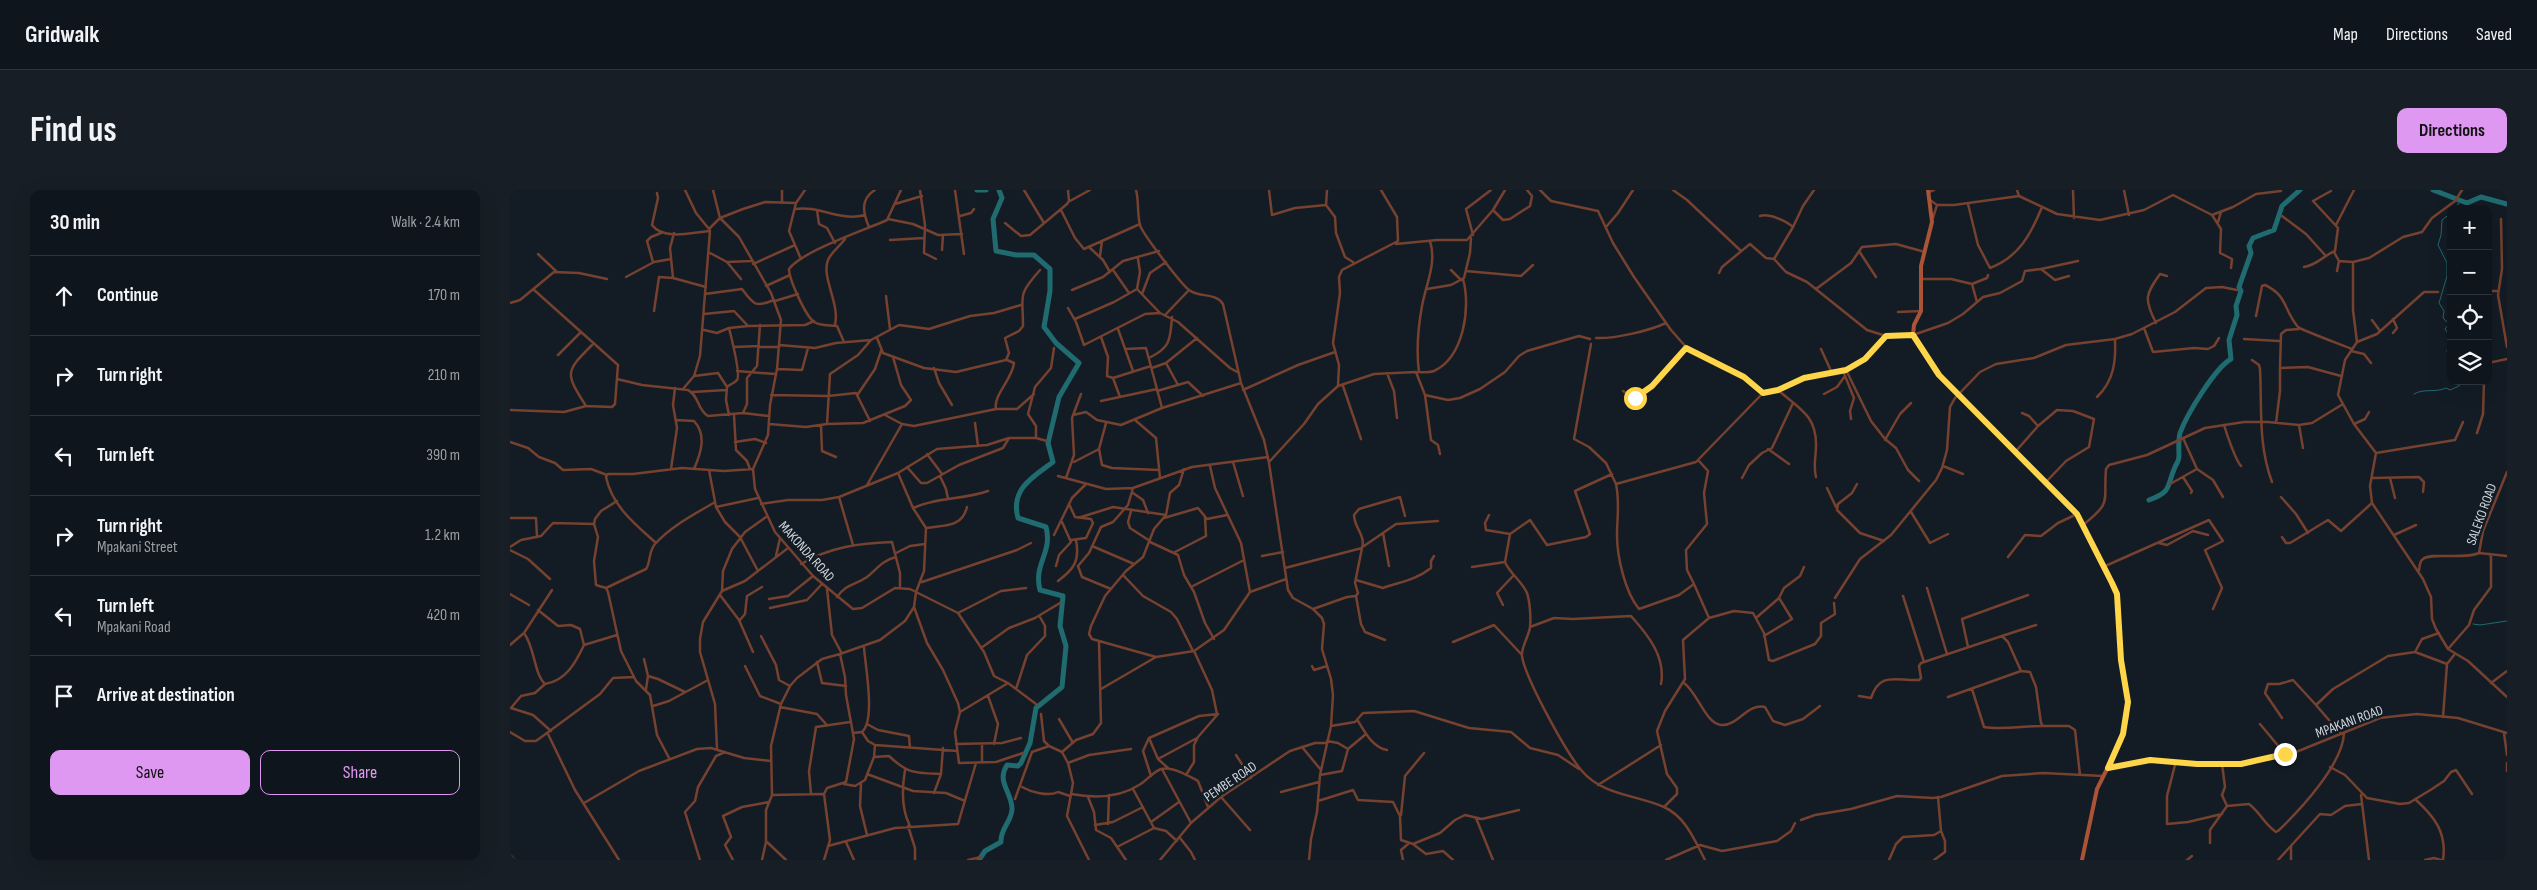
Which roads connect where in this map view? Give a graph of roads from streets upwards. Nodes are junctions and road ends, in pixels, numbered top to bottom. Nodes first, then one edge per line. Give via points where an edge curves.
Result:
1 (686, 190) edge
2 (713, 190) edge
3 (782, 190) edge
4 (805, 190) edge
5 (875, 190) edge
6 (901, 190) edge
7 (920, 190) edge
8 (954, 190) edge
9 (1024, 190) edge
10 (1068, 190) edge
11 (1090, 190) edge
12 (1136, 190) edge
13 (1269, 190) edge
14 (1327, 190) edge
15 (1381, 190) edge
16 (1491, 190) edge
17 (1505, 190) edge
18 (1527, 190) edge
19 (1540, 190) edge
20 (1633, 190) edge
21 (1674, 190) edge
22 (1814, 190) edge
23 (1934, 190) edge
24 (2017, 190) edge
25 (2073, 190) edge
26 (2124, 190) edge
27 (2354, 190) edge
28 (2462, 190) edge
29 (1928, 191) edge
30 (2281, 191) edge
31 (2332, 191) edge
32 (657, 193) dead end
33 (922, 196) junction
34 (2019, 196) junction
35 (1930, 200) junction
36 (1069, 201) junction
37 (782, 203) junction
38 (796, 203) junction
39 (894, 204) junction
40 (1968, 204) junction
41 (1326, 205) junction
42 (1938, 205) junction
43 (2042, 207) junction
44 (795, 209) junction
45 (974, 209) dead end
46 (817, 210) junction
47 (1061, 210) junction
48 (1493, 210) junction
49 (2221, 212) junction
50 (865, 215) junction
51 (2129, 215) junction
52 (2212, 215) junction
53 (960, 216) junction
54 (1760, 216) dead end
55 (2282, 216) dead end
56 (720, 218) junction
57 (2074, 218) junction
58 (888, 219) junction
59 (2501, 219) dead end
60 (1932, 222) junction
61 (2218, 222) junction
62 (1044, 223) junction
63 (1006, 224) dead end
64 (1140, 224) junction
65 (2336, 225) junction
66 (869, 227) junction
67 (1606, 227) junction
68 (1793, 227) junction
69 (710, 230) junction
70 (926, 230) junction
71 (661, 233) junction
72 (674, 234) junction
73 (962, 234) junction
74 (943, 235) junction
75 (1472, 237) junction
76 (846, 238) junction
77 (924, 238) junction
78 (890, 240) dead end
79 (1102, 240) junction
80 (1430, 241) junction
81 (835, 243) junction
82 (1396, 244) junction
83 (796, 245) junction
84 (1089, 247) junction
85 (942, 250) dead end
86 (1740, 250) junction
87 (1859, 250) junction
88 (1158, 251) junction
89 (1925, 252) junction
90 (2334, 252) junction
91 (710, 253) junction
92 (538, 254) dead end
93 (964, 254) dead end
94 (2325, 255) junction
95 (1100, 257) junction
96 (671, 259) junction
97 (936, 259) dead end
98 (1138, 259) junction
99 (1774, 259) junction
100 (801, 260) junction
101 (2078, 261) dead end
102 (2339, 261) junction
103 (654, 262) junction
104 (727, 262) junction
105 (752, 262) junction
106 (1166, 262) junction
107 (1353, 262) junction
108 (2353, 262) junction
109 (1533, 265) dead end
110 (2304, 267) dead end
111 (2231, 268) dead end
112 (2041, 269) junction
113 (1040, 270) dead end
114 (1451, 270) dead end
115 (1112, 271) junction
116 (1466, 271) junction
117 (2337, 271) dead end
118 (557, 272) junction
119 (1719, 273) dead end
120 (790, 275) junction
121 (1988, 275) dead end
122 (2069, 276) dead end
123 (2167, 276) dead end
124 (626, 277) dead end
125 (1876, 277) dead end
126 (673, 278) junction
127 (607, 279) dead end
128 (741, 279) dead end
129 (1921, 279) junction
130 (1462, 280) junction
131 (1972, 284) junction
132 (766, 286) junction
133 (706, 287) junction
134 (533, 289) junction
135 (1137, 289) junction
136 (1427, 289) junction
137 (1816, 289) junction
138 (1072, 290) dead end
139 (1189, 290) junction
140 (2236, 290) dead end
141 (2498, 291) junction
142 (2438, 292) dead end
143 (2492, 292) edge
144 (1129, 293) junction
145 (705, 294) junction
146 (798, 294) junction
147 (1142, 294) junction
148 (886, 296) dead end
149 (774, 301) junction
150 (1977, 302) junction
151 (510, 303) edge
152 (1021, 305) junction
153 (1068, 308) dead end
154 (654, 311) dead end
155 (1921, 311) junction
156 (1898, 312) dead end
157 (1160, 313) junction
158 (704, 314) junction
159 (1166, 314) junction
160 (2502, 314) junction
161 (2256, 316) dead end
162 (1172, 317) junction
163 (2507, 318) edge
164 (1075, 319) junction
165 (2394, 319) junction
166 (2372, 320) dead end
167 (814, 321) junction
168 (1666, 323) junction
169 (2156, 323) junction
170 (781, 324) junction
171 (760, 325) junction
172 (835, 325) junction
173 (748, 326) junction
174 (729, 328) junction
175 (890, 328) junction
176 (2144, 328) junction
177 (1118, 329) junction
178 (2299, 329) junction
179 (704, 330) junction
180 (2381, 331) junction
181 (580, 333) junction
182 (2393, 333) dead end
183 (1913, 335) junction
184 (1886, 336) junction
185 (877, 338) junction
186 (1101, 338) junction
187 (1197, 338) junction
188 (1596, 338) dead end
189 (2219, 338) dead end
190 (1590, 339) dead end
191 (2115, 339) junction
192 (871, 340) junction
193 (2244, 340) dead end
194 (2279, 341) junction
195 (844, 342) junction
196 (2356, 342) junction
197 (1591, 344) dead end
198 (593, 345) junction
199 (759, 346) junction
200 (779, 346) junction
201 (734, 347) junction
202 (2507, 347) edge
203 (808, 348) junction
204 (1054, 348) dead end
205 (1686, 348) junction
206 (1125, 349) junction
207 (1821, 349) dead end
208 (2351, 350) junction
209 (881, 351) junction
210 (1335, 352) junction
211 (558, 355) dead end
212 (893, 357) junction
213 (1149, 358) junction
214 (2507, 359) edge
215 (1006, 360) junction
216 (2252, 360) dead end
217 (2372, 362) dead end
218 (2492, 362) edge
219 (1166, 363) junction
220 (1152, 367) junction
221 (934, 368) junction
222 (2280, 368) junction
223 (777, 369) junction
224 (737, 371) junction
225 (753, 371) junction
226 (1133, 371) junction
227 (1832, 371) junction
228 (1844, 371) junction
229 (1418, 372) junction
230 (1239, 373) junction
231 (776, 374) junction
232 (1387, 374) junction
233 (694, 376) junction
234 (1845, 376) junction
235 (2341, 376) junction
236 (1113, 378) junction
237 (617, 379) junction
238 (1241, 383) junction
239 (1178, 385) junction
240 (2484, 385) edge
241 (1338, 386) junction
242 (1344, 386) junction
243 (676, 388) junction
244 (727, 389) junction
245 (683, 390) junction
246 (1157, 390) junction
247 (1243, 390) junction
248 (1778, 390) junction
249 (1623, 391) dead end
250 (693, 392) junction
251 (1763, 393) junction
252 (858, 394) junction
253 (1034, 394) junction
254 (1081, 394) dead end
255 (1824, 394) dead end
256 (771, 395) junction
257 (1426, 395) junction
258 (1958, 395) junction
259 (828, 396) junction
260 (1203, 396) junction
261 (1120, 397) junction
262 (2097, 397) dead end
263 (1101, 402) dead end
264 (1794, 403) junction
265 (1911, 403) dead end
266 (2343, 404) junction
267 (952, 405) dead end
268 (586, 406) junction
269 (1162, 408) junction
270 (996, 409) junction
271 (510, 410) edge
272 (2022, 412) dead end
273 (2369, 412) dead end
274 (743, 413) junction
275 (734, 415) junction
276 (885, 415) junction
277 (1073, 415) junction
278 (729, 416) junction
279 (769, 416) junction
280 (1397, 418) dead end
281 (1850, 419) dead end
282 (676, 420) junction
283 (1135, 420) junction
284 (870, 421) junction
285 (2260, 422) junction
286 (2462, 422) dead end
287 (975, 423) dead end
288 (1106, 423) junction
289 (2276, 423) junction
290 (769, 424) junction
291 (827, 424) junction
292 (902, 424) junction
293 (2354, 424) junction
294 (821, 425) junction
295 (2298, 425) junction
296 (2038, 426) junction
297 (2224, 426) junction
298 (2477, 432) dead end
299 (1009, 438) junction
300 (1036, 438) junction
301 (2183, 438) junction
302 (1360, 439) dead end
303 (1885, 440) junction
304 (1047, 441) dead end
305 (510, 442) edge
306 (735, 442) junction
307 (766, 443) junction
308 (978, 446) junction
309 (2303, 448) dead end
310 (1099, 449) junction
311 (1768, 449) junction
312 (2016, 451) junction
313 (927, 454) junction
314 (1440, 454) dead end
315 (2376, 454) junction
316 (836, 457) dead end
317 (1268, 457) junction
318 (1698, 460) junction
319 (1073, 462) junction
320 (1233, 462) junction
321 (1269, 462) junction
322 (1789, 464) dead end
323 (1210, 466) junction
324 (1943, 466) junction
325 (2241, 466) dead end
326 (907, 467) junction
327 (671, 469) junction
328 (694, 469) junction
329 (752, 469) junction
330 (2197, 469) junction
331 (709, 470) junction
332 (1159, 470) junction
333 (1184, 470) junction
334 (2507, 472) edge
335 (898, 473) junction
336 (1612, 474) junction
337 (1963, 474) dead end
338 (941, 475) junction
339 (606, 476) junction
340 (1058, 476) dead end
341 (1816, 477) dead end
342 (2183, 477) junction
343 (1066, 478) junction
344 (1742, 478) dead end
345 (2373, 478) junction
346 (2390, 478) junction
347 (1160, 479) junction
348 (1919, 481) dead end
349 (2272, 482) dead end
350 (2045, 483) junction
351 (1086, 484) junction
352 (1616, 484) junction
353 (1856, 484) dead end
354 (2170, 484) dead end
355 (867, 486) junction
356 (1133, 488) junction
357 (1827, 488) dead end
358 (988, 491) dead end
359 (1133, 492) junction
360 (2423, 492) dead end
361 (2191, 493) dead end
362 (1243, 496) dead end
363 (839, 497) junction
364 (2223, 497) dead end
365 (758, 498) junction
366 (2281, 498) dead end
367 (2396, 498) dead end
368 (948, 499) junction
369 (617, 501) junction
370 (715, 502) junction
371 (2372, 503) junction
372 (761, 504) junction
373 (1069, 504) junction
374 (716, 507) junction
375 (967, 507) dead end
376 (1836, 507) junction
377 (913, 508) junction
378 (1125, 509) junction
379 (1131, 511) junction
380 (1911, 512) junction
381 (1148, 513) junction
382 (1227, 514) junction
383 (2077, 514) junction
384 (1065, 515) junction
385 (1489, 515) dead end
386 (1405, 516) dead end
387 (766, 517) junction
388 (1165, 517) junction
389 (1205, 517) junction
390 (510, 518) edge
391 (1076, 518) junction
392 (1438, 521) dead end
393 (1062, 522) junction
394 (594, 524) junction
395 (2083, 524) junction
396 (2416, 525) dead end
397 (926, 528) junction
398 (2308, 533) junction
399 (1383, 534) junction
400 (1510, 534) junction
401 (1948, 534) dead end
402 (2394, 534) junction
403 (1054, 535) dead end
404 (2208, 536) dead end
405 (537, 537) junction
406 (2282, 537) dead end
407 (740, 538) junction
408 (780, 538) junction
409 (1071, 540) junction
410 (1076, 540) junction
411 (1150, 541) junction
412 (1884, 541) junction
413 (656, 543) junction
414 (1031, 543) dead end
415 (2159, 543) junction
416 (925, 544) junction
417 (853, 545) junction
418 (1092, 546) junction
419 (1363, 547) junction
420 (788, 548) junction
421 (510, 549) edge
422 (1175, 552) junction
423 (1283, 552) junction
424 (2479, 553) junction
425 (896, 554) junction
426 (2489, 554) junction
427 (776, 556) junction
428 (1262, 556) dead end
429 (1434, 556) dead end
430 (2507, 556) edge
431 (2008, 557) dead end
432 (1242, 561) junction
433 (1505, 562) junction
434 (802, 564) junction
435 (1135, 564) junction
436 (1077, 565) junction
437 (1056, 566) dead end
438 (1389, 566) dead end
439 (1472, 567) dead end
440 (1804, 567) dead end
441 (2103, 567) junction
442 (1285, 568) junction
443 (758, 571) junction
444 (2419, 572) junction
445 (1123, 575) junction
446 (813, 576) junction
447 (1513, 576) junction
448 (550, 579) dead end
449 (1286, 579) junction
450 (1356, 580) junction
451 (1058, 581) dead end
452 (922, 582) junction
453 (822, 584) junction
454 (1694, 584) junction
455 (762, 587) dead end
456 (900, 587) junction
457 (1191, 587) junction
458 (606, 588) junction
459 (826, 588) junction
460 (1026, 588) dead end
461 (1927, 588) dead end
462 (1111, 589) junction
463 (552, 590) dead end
464 (722, 591) junction
465 (916, 592) junction
466 (1250, 592) junction
467 (510, 594) edge
468 (720, 595) junction
469 (2028, 595) dead end
470 (1356, 596) junction
471 (1903, 596) dead end
472 (837, 597) junction
473 (1779, 598) junction
474 (1836, 598) dead end
475 (769, 599) dead end
476 (1060, 603) dead end
477 (1834, 603) dead end
478 (529, 605) dead end
479 (1503, 606) dead end
480 (914, 607) junction
481 (770, 608) dead end
482 (1313, 609) junction
483 (2213, 609) dead end
484 (538, 610) junction
485 (958, 613) junction
486 (1040, 616) junction
487 (1709, 618) junction
488 (1756, 618) junction
489 (740, 620) junction
490 (2036, 625) dead end
491 (1530, 627) junction
492 (524, 633) junction
493 (2439, 633) junction
494 (2009, 634) junction
495 (617, 635) junction
496 (761, 636) dead end
497 (1764, 636) junction
498 (2002, 636) junction
499 (1214, 639) junction
500 (1385, 640) dead end
501 (1099, 641) junction
502 (1453, 642) dead end
503 (2008, 642) junction
504 (510, 645) edge
505 (584, 645) junction
506 (864, 647) junction
507 (1968, 647) junction
508 (981, 648) junction
509 (2448, 649) junction
510 (1194, 651) junction
511 (753, 652) dead end
512 (2416, 652) junction
513 (840, 653) junction
514 (1947, 654) junction
515 (2454, 654) junction
516 (1522, 655) junction
517 (1156, 657) junction
518 (644, 659) dead end
519 (817, 662) junction
520 (1924, 662) junction
521 (2447, 664) junction
522 (745, 666) dead end
523 (1312, 666) dead end
524 (1327, 666) junction
525 (2021, 671) junction
526 (2507, 671) edge
527 (648, 676) junction
528 (634, 677) junction
529 (709, 680) junction
530 (1008, 683) junction
531 (1684, 683) junction
532 (2491, 683) junction
533 (545, 684) junction
534 (1661, 684) dead end
535 (790, 686) junction
536 (846, 686) junction
537 (646, 689) junction
538 (1016, 689) junction
539 (1100, 689) junction
540 (1972, 689) junction
541 (686, 692) junction
542 (988, 696) junction
543 (1859, 696) dead end
544 (1948, 697) dead end
545 (2507, 697) edge
546 (1036, 704) dead end
547 (2316, 705) junction
548 (653, 706) junction
549 (781, 706) junction
550 (1820, 706) dead end
551 (511, 708) edge
552 (960, 712) junction
553 (1041, 714) dead end
554 (1217, 714) junction
555 (2443, 717) junction
556 (2282, 718) dead end
557 (1060, 719) dead end
558 (1358, 721) junction
559 (850, 722) junction
560 (867, 724) junction
561 (2260, 724) dead end
562 (826, 725) junction
563 (1331, 726) junction
564 (2043, 726) junction
565 (510, 732) edge
566 (862, 732) junction
567 (549, 733) junction
568 (853, 733) junction
569 (2343, 733) junction
570 (2506, 733) edge
571 (1366, 734) junction
572 (1198, 737) junction
573 (1021, 738) dead end
574 (1149, 738) junction
575 (1327, 742) junction
576 (1073, 743) junction
577 (956, 744) junction
578 (982, 744) junction
579 (994, 744) junction
580 (1661, 744) junction
581 (875, 745) junction
582 (1049, 746) junction
583 (1302, 747) junction
584 (910, 748) junction
585 (943, 748) junction
586 (1132, 748) dead end
587 (717, 749) junction
588 (1348, 749) junction
589 (1387, 750) dead end
590 (957, 751) junction
591 (725, 752) junction
592 (1062, 752) junction
593 (1023, 753) dead end
594 (1424, 753) dead end
595 (2285, 754) junction
596 (1236, 755) dead end
597 (2507, 755) edge
598 (874, 757) junction
599 (669, 758) junction
600 (1158, 759) junction
601 (771, 761) junction
602 (2176, 761) junction
603 (976, 763) junction
604 (982, 763) junction
605 (1068, 763) junction
606 (2507, 763) edge
607 (2222, 764) junction
608 (2330, 767) junction
609 (2108, 768) junction
610 (1162, 769) junction
611 (1168, 769) junction
612 (1580, 769) junction
613 (905, 770) junction
614 (1320, 770) junction
615 (2507, 772) edge
616 (868, 774) junction
617 (941, 774) junction
618 (2080, 774) junction
619 (1186, 775) junction
620 (1320, 775) junction
621 (1151, 776) junction
622 (2103, 776) junction
623 (1251, 778) junction
624 (1319, 782) junction
625 (844, 784) junction
626 (861, 784) junction
627 (1598, 785) junction
628 (1021, 786) junction
629 (902, 788) junction
630 (1133, 789) junction
631 (934, 792) junction
632 (1281, 792) dead end
633 (810, 794) junction
634 (824, 794) junction
635 (2361, 794) junction
636 (2472, 794) dead end
637 (772, 795) junction
638 (1071, 795) junction
639 (1109, 795) junction
640 (1938, 797) junction
641 (1088, 798) junction
642 (1221, 798) junction
643 (1016, 799) dead end
644 (2416, 799) junction
645 (965, 801) junction
646 (1318, 801) junction
647 (769, 802) junction
648 (1179, 802) junction
649 (584, 803) junction
650 (2362, 804) junction
651 (2227, 806) junction
652 (1143, 807) junction
653 (1208, 807) junction
654 (1664, 807) junction
655 (1519, 810) dead end
656 (2222, 814) junction
657 (1400, 816) junction
658 (1476, 816) junction
659 (1801, 820) dead end
660 (1151, 822) junction
661 (1191, 823) junction
662 (1795, 823) dead end
663 (1108, 824) junction
664 (1095, 825) junction
665 (909, 826) junction
666 (1154, 828) junction
667 (1250, 830) dead end
668 (1941, 831) junction
669 (867, 835) junction
670 (1180, 838) junction
671 (1177, 841) junction
672 (766, 842) junction
673 (846, 842) junction
674 (2210, 843) dead end
675 (1408, 844) junction
676 (1413, 844) junction
677 (1700, 845) junction
678 (828, 846) junction
679 (2291, 846) junction
680 (1117, 847) junction
681 (510, 855) edge
682 (2192, 856) dead end
683 (981, 857) dead end
684 (1164, 857) junction
685 (1196, 859) edge
686 (515, 860) edge
687 (619, 860) edge
688 (700, 860) edge
689 (733, 860) edge
690 (761, 860) edge
691 (786, 860) edge
692 (824, 860) edge
693 (854, 860) edge
694 (915, 860) edge
695 (968, 860) edge
696 (1089, 860) edge
697 (1126, 860) edge
698 (1160, 860) edge
699 (1167, 860) edge
700 (1310, 860) edge
701 (1403, 860) edge
702 (1453, 860) edge
703 (1493, 860) edge
704 (1666, 860) edge
705 (1705, 860) edge
706 (1889, 860) edge
707 (1934, 860) edge
708 (2082, 860) edge
709 (2187, 860) edge
710 (2278, 860) edge
711 (2291, 860) edge
712 (2369, 860) edge
713 (2424, 860) edge
714 (2442, 860) edge

1 - 69 street via 696,213
2 - 56 street
3 - 37 street
4 - 38 street
5 - 50 street via 864,203
6 - 39 street
7 - 33 street
8 - 53 street
9 - 62 street
10 - 36 street
11 - 36 street
12 - 64 street
13 - 41 street via 1272,215 1295,208
14 - 41 street
15 - 82 street via 1397,217 1399,239
16 - 75 street via 1466,210
17 - 48 street
18 - 48 street via 1532,196 1530,206 1510,219 1503,220
19 - 67 street via 1551,201 1597,210
20 - 67 street
21 - 86 street
22 - 68 street
23 - 29 street
24 - 34 street
25 - 57 street
26 - 51 street
27 - 65 street
28 - 108 street via 2457,199 2432,218 2421,232 2403,238 2369,258
29 - 35 street
30 - 49 street via 2256,194
31 - 65 street via 2314,202
32 - 71 street via 652,224
33 - 39 street
33 - 70 street
34 - 40 street
34 - 43 street
35 - 42 street
35 - 60 street
36 - 47 street
37 - 38 street
37 - 56 street via 765,202
38 - 44 street
39 - 58 street
40 - 42 street
40 - 43 street via 1978,245 1990,268 2018,251 2031,234
41 - 107 street via 1335,217 1336,233 1345,257
42 - 60 street
43 - 57 street
44 - 46 street
44 - 83 street via 789,231
45 - 53 street
46 - 50 street via 839,216
46 - 81 street via 819,224 827,228
47 - 62 street
47 - 84 street via 1079,244
48 - 75 street
49 - 52 street
49 - 61 street
50 - 66 street
51 - 52 street via 2173,195
51 - 57 street via 2100,220
52 - 61 street
53 - 73 street
54 - 68 street via 1766,215
55 - 94 street via 2306,234
56 - 69 street
56 - 105 street via 740,237
58 - 66 street
58 - 70 street
59 - 141 street via 2502,269
60 - 89 street
61 - 111 street via 2220,254 2232,259
62 - 63 street via 1024,237
64 - 79 street
64 - 88 street
65 - 90 street via 2338,234
66 - 76 street
67 - 168 street via 1634,277
68 - 99 street
69 - 72 street
69 - 91 street
70 - 74 street
70 - 77 street
71 - 72 street
71 - 103 street via 647,241
72 - 96 street
73 - 74 street
73 - 93 street
74 - 85 street
75 - 80 street via 1464,241
75 - 116 street
76 - 81 street
76 - 172 street via 835,249 826,267 837,308
77 - 78 street
77 - 97 street via 924,252
79 - 84 street
79 - 95 street
80 - 82 street
80 - 136 street via 1434,259
81 - 100 street
82 - 107 street
83 - 100 street
83 - 105 street
84 - 95 street
86 - 99 street via 1750,244 1766,258
86 - 119 street
87 - 89 street via 1866,246 1896,244
87 - 125 street
87 - 137 street via 1851,263
88 - 98 street
88 - 106 street
89 - 129 street
90 - 94 street
90 - 102 street
91 - 104 street
91 - 133 street
92 - 118 street
94 - 110 street via 2317,264
95 - 115 street
96 - 103 street
96 - 126 street
98 - 115 street via 1123,261
98 - 135 street
99 - 137 street via 1786,272
100 - 120 street via 790,268
101 - 112 street
102 - 108 street
102 - 117 street
103 - 124 street
104 - 105 street
104 - 128 street
105 - 132 street
106 - 139 street
106 - 147 street via 1150,273
107 - 210 street via 1339,276 1340,293 1333,335
108 - 196 street
109 - 116 street via 1521,276
112 - 122 street via 2055,280
112 - 150 street via 2025,271 2022,281
113 - 152 street via 1026,286
114 - 130 street
115 - 138 street
115 - 144 street
116 - 130 street
118 - 127 street
118 - 134 street
120 - 132 street
120 - 146 street
121 - 131 street
123 - 169 street via 2160,274 2147,294
126 - 133 street
126 - 154 street via 657,278
129 - 131 street via 1952,278
129 - 155 street
130 - 136 street
130 - 229 street via 1466,321 1461,336 1441,366 1430,372
131 - 150 street
132 - 149 street
133 - 145 street
134 - 151 street via 520,300
134 - 181 street
135 - 144 street
135 - 147 street
136 - 229 street via 1418,332
137 - 184 street via 1867,330
139 - 159 street
139 - 230 street via 1215,297 1223,304
140 - 169 street via 2206,288
141 - 143 street
141 - 160 street
142 - 165 street via 2424,292
144 - 164 street
145 - 149 street via 742,289 753,303
145 - 158 street
146 - 149 street
146 - 167 street
147 - 157 street
148 - 175 street
149 - 170 street
150 - 183 street via 1957,318
152 - 175 street via 929,329 904,325
152 - 215 street via 1024,326 1005,338 1009,353
153 - 164 street
155 - 156 street
155 - 183 street
157 - 159 street
157 - 177 street via 1145,314
158 - 173 street via 734,312
158 - 179 street
159 - 162 street
160 - 163 street
160 - 202 street
161 - 178 street via 2262,286 2265,285 2280,294 2288,314
162 - 187 street
162 - 213 street via 1166,347
164 - 186 street via 1084,344
165 - 180 street
165 - 182 street via 2397,328
166 - 180 street
167 - 170 street via 805,325
167 - 172 street
168 - 188 street via 1643,332
168 - 205 street
169 - 176 street
170 - 171 street
170 - 200 street
171 - 173 street
171 - 199 street
172 - 195 street
173 - 174 street
174 - 179 street via 717,333
174 - 201 street
175 - 185 street
176 - 189 street via 2153,352 2208,349
176 - 191 street
177 - 186 street
177 - 206 street
178 - 194 street via 2286,330
178 - 208 street
179 - 233 street
180 - 196 street
181 - 198 street
181 - 211 street
183 - 184 street
183 - 258 street via 1928,361
184 - 228 street via 1865,359
185 - 192 street
185 - 209 street
186 - 236 street via 1108,357 1107,376
187 - 219 street
187 - 230 street
190 - 257 street via 1579,336 1527,351 1518,356 1505,372 1460,398 1448,400
191 - 258 street via 2068,345 2034,358 1996,364 1980,372
191 - 262 street via 2115,363 2107,386
192 - 195 street
192 - 259 street via 858,356 830,374
193 - 194 street
194 - 222 street
195 - 203 street
196 - 208 street
197 - 336 street via 1574,438 1601,458
198 - 237 street via 618,365
198 - 268 street via 573,363 570,372
199 - 200 street
199 - 201 street
199 - 225 street via 757,366
200 - 203 street
200 - 223 street
201 - 224 street
203 - 223 street via 802,370
204 - 253 street via 1050,370 1035,387
205 - 249 street via 1644,392 1634,398
205 - 251 street via 1744,377
206 - 213 street via 1146,348
206 - 226 street
207 - 227 street
208 - 217 street via 2364,354
208 - 235 street
209 - 212 street
209 - 252 street via 876,369
210 - 241 street via 1340,365
210 - 247 street
212 - 221 street via 924,368
212 - 276 street via 901,385 911,400
213 - 220 street
214 - 218 street
215 - 221 street via 960,372
215 - 270 street via 1014,362 1013,373 996,399
216 - 285 street via 2260,369
219 - 220 street
219 - 239 street
220 - 226 street
220 - 246 street
221 - 267 street
222 - 235 street via 2308,367
222 - 289 street
223 - 231 street
224 - 225 street
224 - 244 street via 738,379
225 - 231 street
225 - 274 street via 747,378 747,404
226 - 236 street
227 - 228 street
227 - 248 street via 1804,378
228 - 234 street
228 - 303 street
229 - 232 street
229 - 257 street
230 - 238 street
231 - 256 street
232 - 242 street via 1368,376
232 - 280 street via 1395,397
233 - 244 street via 718,374
233 - 245 street
234 - 255 street via 1837,387
234 - 281 street via 1854,398
235 - 266 street via 2338,396
236 - 261 street
237 - 243 street
237 - 268 street via 614,406
238 - 247 street
238 - 260 street
239 - 246 street
239 - 260 street via 1188,382
240 - 298 street via 2484,414
241 - 242 street
241 - 321 street via 1318,404
242 - 302 street
243 - 245 street
243 - 282 street via 673,405
244 - 250 street
244 - 278 street
245 - 250 street
246 - 261 street
246 - 269 street
247 - 317 street
248 - 251 street
248 - 264 street
250 - 278 street via 704,415
251 - 318 street
252 - 259 street
252 - 284 street
253 - 270 street via 1020,408
253 - 300 street via 1028,416 1036,426
254 - 277 street
256 - 259 street
256 - 279 street
257 - 314 street via 1431,440 1438,445
258 - 312 street
258 - 324 street via 1950,407
259 - 291 street
260 - 269 street
261 - 263 street
264 - 311 street
264 - 341 street via 1806,412 1811,422 1816,440
265 - 303 street via 1900,414
266 - 293 street
266 - 295 street via 2318,421
268 - 271 street via 564,412
269 - 283 street
270 - 292 street via 914,426
272 - 296 street
273 - 293 street via 2365,419
274 - 275 street
274 - 279 street
275 - 278 street
275 - 306 street
276 - 284 street
276 - 292 street
277 - 288 street via 1086,412
277 - 319 street
279 - 290 street
282 - 327 street
282 - 328 street via 694,421 701,432 701,450
283 - 288 street via 1117,426
283 - 332 street via 1156,438
284 - 291 street
285 - 289 street
285 - 297 street
285 - 349 street via 2264,457
286 - 315 street via 2454,440
287 - 308 street
288 - 310 street
289 - 295 street
290 - 294 street
290 - 307 street
291 - 294 street
292 - 355 street
293 - 315 street
294 - 316 street via 822,451
295 - 309 street
296 - 312 street
296 - 350 street via 2057,410 2080,413 2095,420 2089,447 2060,466
297 - 301 street via 2196,431
297 - 325 street
299 - 300 street
299 - 308 street
299 - 338 street via 1003,448
300 - 304 street
301 - 330 street
301 - 395 street via 2147,455 2109,465 2106,469 2104,507
303 - 348 street via 1896,448 1908,470
305 - 339 street via 528,448 563,470 591,469
306 - 307 street via 755,439
306 - 329 street via 738,453
307 - 329 street
308 - 313 street via 950,447
310 - 319 street
310 - 332 street via 1105,467
311 - 322 street
311 - 344 street via 1749,465
312 - 350 street
313 - 326 street
313 - 338 street
315 - 345 street
317 - 320 street
317 - 321 street
318 - 352 street
318 - 454 street via 1708,471 1704,493 1707,524 1686,550 1687,570
319 - 343 street
320 - 323 street
320 - 362 street
321 - 423 street
323 - 333 street
323 - 382 street via 1215,488
324 - 337 street
324 - 380 street
326 - 335 street
326 - 338 street via 924,484
327 - 328 street
327 - 339 street
328 - 331 street
329 - 331 street
329 - 365 street, MAKONDA ROAD
330 - 342 street
330 - 364 street via 2213,480
331 - 370 street
332 - 347 street
333 - 347 street
333 - 388 street via 1179,485 1170,494
334 - 424 street, SALEKO ROAD via 2483,531
335 - 355 street
335 - 377 street
336 - 352 street
336 - 400 street via 1575,491 1590,534 1586,537 1547,545 1530,520
338 - 368 street
339 - 369 street via 608,487
340 - 343 street
342 - 354 street
342 - 361 street
343 - 351 street
345 - 346 street
345 - 371 street
346 - 360 street via 2421,478
346 - 367 street
347 - 356 street
350 - 383 street
351 - 356 street via 1106,489
351 - 373 street
352 - 454 street via 1620,500 1618,550 1628,591 1638,608 1680,595
353 - 376 street via 1852,493
355 - 363 street
356 - 359 street
357 - 376 street
358 - 368 street
359 - 378 street
359 - 381 street via 1142,500
363 - 372 street
363 - 417 street
365 - 372 street, MAKONDA ROAD
365 - 374 street
366 - 398 street
368 - 377 street via 929,501
369 - 394 street via 597,515
369 - 413 street via 634,525
370 - 374 street
370 - 413 street via 670,530
371 - 398 street via 2341,531 2328,520
371 - 402 street
372 - 387 street, MAKONDA ROAD
373 - 384 street
373 - 391 street
374 - 407 street
375 - 397 street via 960,522
376 - 412 street via 1860,533
377 - 397 street
378 - 379 street
378 - 391 street via 1106,508
378 - 418 street via 1113,522 1101,527
379 - 381 street
379 - 411 street via 1130,528
380 - 401 street via 1930,542
380 - 412 street
381 - 388 street
382 - 389 street via 1211,519
382 - 432 street via 1237,533
383 - 395 street
383 - 431 street via 2041,536 2025,534
384 - 391 street
384 - 393 street
385 - 400 street via 1486,530
386 - 419 street via 1400,497 1356,511 1354,519 1364,541
387 - 407 street
387 - 408 street, MAKONDA ROAD
388 - 389 street via 1198,508
388 - 411 street via 1154,529
389 - 422 street via 1206,536
390 - 405 street via 536,518
391 - 410 street via 1091,519 1093,523 1087,537
392 - 399 street via 1396,524
393 - 403 street
393 - 409 street
394 - 405 street via 553,523
394 - 458 street via 598,537 594,561 597,587
395 - 441 street
396 - 402 street
397 - 416 street
398 - 406 street via 2290,543
399 - 419 street
399 - 438 street
400 - 433 street
402 - 444 street
404 - 415 street via 2197,530 2167,545
405 - 421 street via 521,540
407 - 443 street
407 - 464 street via 725,566
408 - 420 street, MAKONDA ROAD
408 - 427 street
409 - 410 street
409 - 437 street via 1059,555
410 - 436 street
411 - 422 street
411 - 435 street
412 - 474 street via 1860,559
413 - 458 street via 650,551 646,569
414 - 452 street
415 - 441 street
415 - 483 street via 2203,521 2210,521 2222,541 2205,550 2222,588
416 - 425 street via 910,546
416 - 452 street
417 - 425 street via 891,541
417 - 434 street via 826,551
418 - 435 street
418 - 436 street
419 - 442 street
419 - 450 street
420 - 427 street
420 - 434 street, MAKONDA ROAD
421 - 448 street via 528,559
422 - 457 street
423 - 428 street
423 - 442 street
424 - 426 street
424 - 444 street, SALEKO ROAD via 2463,558 2424,558
425 - 456 street
425 - 472 street via 865,578 847,585
426 - 430 street
426 - 509 street via 2491,587 2474,610 2469,625
427 - 443 street
429 - 450 street via 1431,568 1421,576 1383,588
432 - 457 street
432 - 466 street
433 - 439 street
433 - 447 street
434 - 446 street, MAKONDA ROAD
435 - 445 street
436 - 451 street
436 - 462 street via 1082,577
440 - 473 street via 1800,576 1784,588
441 - 609 street via 2117,594 2121,660 2128,702 2123,734
442 - 449 street
443 - 464 street
444 - 493 street via 2431,597 2433,621
445 - 462 street
445 - 510 street via 1143,596 1171,612
446 - 453 street, MAKONDA ROAD
446 - 475 street via 788,596
447 - 479 street via 1497,594
447 - 491 street via 1527,594
449 - 466 street
449 - 482 street via 1293,598
450 - 470 street
452 - 465 street
453 - 459 street, MAKONDA ROAD
453 - 481 street via 806,600
454 - 487 street
455 - 489 street via 747,596 745,614
456 - 465 street
456 - 472 street, MAKONDA ROAD via 858,610
457 - 499 street
458 - 495 street
459 - 472 street, MAKONDA ROAD
459 - 513 street via 832,635
460 - 485 street via 1001,592
461 - 514 street
462 - 501 street via 1091,626 1090,637
463 - 484 street
464 - 468 street
465 - 480 street
465 - 485 street
466 - 499 street via 1233,619
467 - 478 street
468 - 489 street
468 - 529 street via 704,622 700,639 700,652
469 - 507 street via 1962,620
470 - 482 street
470 - 500 street via 1360,624 1365,632
471 - 520 street
473 - 488 street
473 - 497 street via 1792,619
476 - 486 street
477 - 497 street via 1835,614 1821,623 1821,636 1815,644 1773,662 1768,656
480 - 506 street via 896,629
480 - 552 street via 926,644 952,688
482 - 524 street via 1324,624 1322,648
484 - 492 street
484 - 505 street via 558,626 571,625 580,629
485 - 508 street
486 - 508 street via 1009,628
486 - 538 street via 1045,636 1027,655
487 - 488 street via 1740,610 1753,613
487 - 531 street via 1683,640
488 - 497 street
489 - 511 street
490 - 494 street
491 - 516 street
491 - 534 street via 1554,618 1631,616 1662,663
492 - 504 street
492 - 533 street via 534,650
493 - 509 street
493 - 512 street via 2422,639
494 - 498 street
494 - 503 street
495 - 505 street
495 - 528 street
496 - 535 street via 776,665 778,680
498 - 503 street
498 - 507 street
499 - 510 street
501 - 517 street
501 - 539 street
502 - 516 street via 1494,625
503 - 525 street
505 - 533 street via 567,673
506 - 513 street
506 - 560 street via 870,697
507 - 514 street
508 - 530 street via 994,676
509 - 515 street
510 - 517 street
510 - 554 street via 1212,690
512 - 521 street
512 - 547 street via 2388,656 2333,689
513 - 519 street
513 - 536 street
514 - 520 street
515 - 521 street
515 - 532 street via 2468,661
516 - 612 street via 1535,689
517 - 539 street
518 - 527 street
519 - 535 street
519 - 536 street via 822,683
520 - 543 street via 1919,665 1922,678 1919,680 1884,679 1872,698
521 - 555 street
522 - 549 street via 760,696
523 - 524 street via 1314,670
524 - 563 street via 1333,695
525 - 540 street
525 - 564 street via 2030,672 2033,676
526 - 532 street
527 - 537 street
527 - 541 street
528 - 537 street
528 - 567 street via 613,678 600,694
529 - 541 street
529 - 587 street via 718,720
530 - 538 street
530 - 542 street
531 - 550 street via 1694,692 1712,722 1719,725 1731,724 1747,711 1761,706 1773,720 1785,725 1803,719
531 - 580 street via 1665,711 1657,731
532 - 545 street
533 - 551 street via 535,693 524,694
535 - 549 street
536 - 559 street
537 - 548 street
538 - 546 street
539 - 576 street via 1101,723 1093,734
540 - 544 street
540 - 564 street via 1984,727
541 - 548 street
542 - 552 street
542 - 579 street via 998,724
547 - 556 street via 2293,680 2268,684 2265,693
547 - 569 street
548 - 599 street via 657,735
549 - 562 street via 817,714
549 - 601 street
551 - 567 street via 533,715
552 - 577 street
553 - 582 street via 1042,735
554 - 572 street
554 - 574 street via 1199,716
555 - 569 street, MPAKANI ROAD via 2417,714 2389,717
555 - 570 street, MPAKANI ROAD via 2474,722
557 - 576 street
558 - 563 street
558 - 571 street
558 - 612 street via 1363,713 1418,711 1469,728 1511,732 1530,748 1558,755
559 - 562 street
559 - 568 street
560 - 566 street
560 - 584 street via 878,730 908,736
561 - 595 street
562 - 633 street via 816,727 809,770
563 - 575 street
564 - 618 street via 2068,726 2075,730
565 - 567 street via 530,742
566 - 568 street
566 - 581 street
567 - 649 street
568 - 625 street via 852,755
569 - 595 street, MPAKANI ROAD
569 - 608 street via 2344,744
570 - 597 street
571 - 588 street
571 - 589 street via 1381,749
572 - 600 street
572 - 619 street via 1194,745 1194,762
573 - 579 street
574 - 600 street
574 - 621 street via 1143,751
575 - 583 street, PEMBE ROAD
575 - 588 street
575 - 614 street
576 - 592 street
577 - 578 street
577 - 590 street
578 - 579 street
578 - 604 street
580 - 627 street
580 - 654 street via 1668,774 1677,790
581 - 584 street
581 - 598 street
582 - 592 street
582 - 628 street via 1032,752
583 - 614 street
583 - 623 street, PEMBE ROAD
584 - 585 street
585 - 590 street
585 - 617 street
586 - 605 street via 1089,755
587 - 591 street
587 - 599 street via 697,749
588 - 620 street via 1342,771
590 - 603 street via 959,763
591 - 601 street
591 - 688 street via 716,756 698,787 696,800 685,812
592 - 605 street
593 - 604 street
594 - 657 street via 1405,776
595 - 607 street, MPAKANI ROAD via 2241,764
596 - 623 street
598 - 613 street via 889,756
598 - 616 street
599 - 649 street
600 - 611 street
601 - 637 street
602 - 607 street, MPAKANI ROAD
602 - 609 street, MPAKANI ROAD via 2150,760
602 - 656 street via 2167,796 2167,824
603 - 604 street
603 - 645 street
605 - 638 street via 1072,776
606 - 615 street
607 - 651 street via 2225,787 2222,795
608 - 635 street via 2345,775
608 - 651 street via 2311,795 2276,832 2250,804
609 - 622 street
610 - 611 street
610 - 621 street
610 - 648 street
611 - 619 street
612 - 627 street
613 - 617 street
613 - 629 street
614 - 620 street
616 - 626 street
616 - 629 street
617 - 631 street
618 - 622 street
618 - 640 street via 2002,776
619 - 653 street via 1198,781
620 - 624 street
621 - 630 street
622 - 708 street via 2092,805
623 - 642 street, PEMBE ROAD
624 - 632 street
624 - 646 street
625 - 626 street
625 - 634 street via 827,788
626 - 669 street via 860,806
627 - 654 street
628 - 638 street via 1029,791
628 - 643 street
629 - 631 street
629 - 665 street
630 - 639 street
630 - 652 street
631 - 645 street via 952,794
633 - 634 street
633 - 637 street
634 - 678 street
635 - 644 street via 2372,800 2395,804 2406,804
635 - 650 street
636 - 644 street via 2456,770
637 - 647 street
638 - 641 street
638 - 696 street via 1067,816
639 - 641 street
639 - 663 street
640 - 659 street via 1897,796
640 - 668 street
641 - 664 street
642 - 653 street, PEMBE ROAD
642 - 667 street
644 - 714 street via 2437,822 2443,834
645 - 665 street via 958,824
646 - 657 street via 1354,790 1358,800 1394,802
646 - 700 street
647 - 672 street
647 - 689 street via 742,807 723,816 731,837 725,845
648 - 660 street
648 - 661 street
649 - 687 street
650 - 679 street via 2345,806 2331,815 2320,814
650 - 712 street
651 - 656 street
652 - 660 street
652 - 663 street
653 - 661 street, PEMBE ROAD
654 - 677 street via 1682,822
655 - 658 street via 1490,818
656 - 674 street via 2210,830
657 - 675 street via 1400,836
658 - 676 street via 1458,818 1440,833
658 - 703 street
660 - 666 street
661 - 670 street, PEMBE ROAD
662 - 677 street via 1783,838 1769,843 1722,851
663 - 664 street
664 - 680 street via 1098,832 1111,838
665 - 669 street
665 - 694 street
666 - 671 street via 1166,831
666 - 680 street
668 - 706 street via 1934,835 1903,837
668 - 707 street via 1945,852
669 - 673 street
670 - 671 street, PEMBE ROAD
670 - 685 street
671 - 684 street, PEMBE ROAD
672 - 690 street
672 - 691 street
673 - 678 street
673 - 693 street
675 - 676 street
675 - 701 street via 1400,850
676 - 702 street via 1426,854 1443,851
677 - 704 street
677 - 705 street via 1700,853
678 - 692 street
679 - 710 street
679 - 711 street
680 - 697 street
681 - 686 street
682 - 709 street
683 - 695 street
684 - 698 street, PEMBE ROAD
684 - 699 street
713 - 714 street

